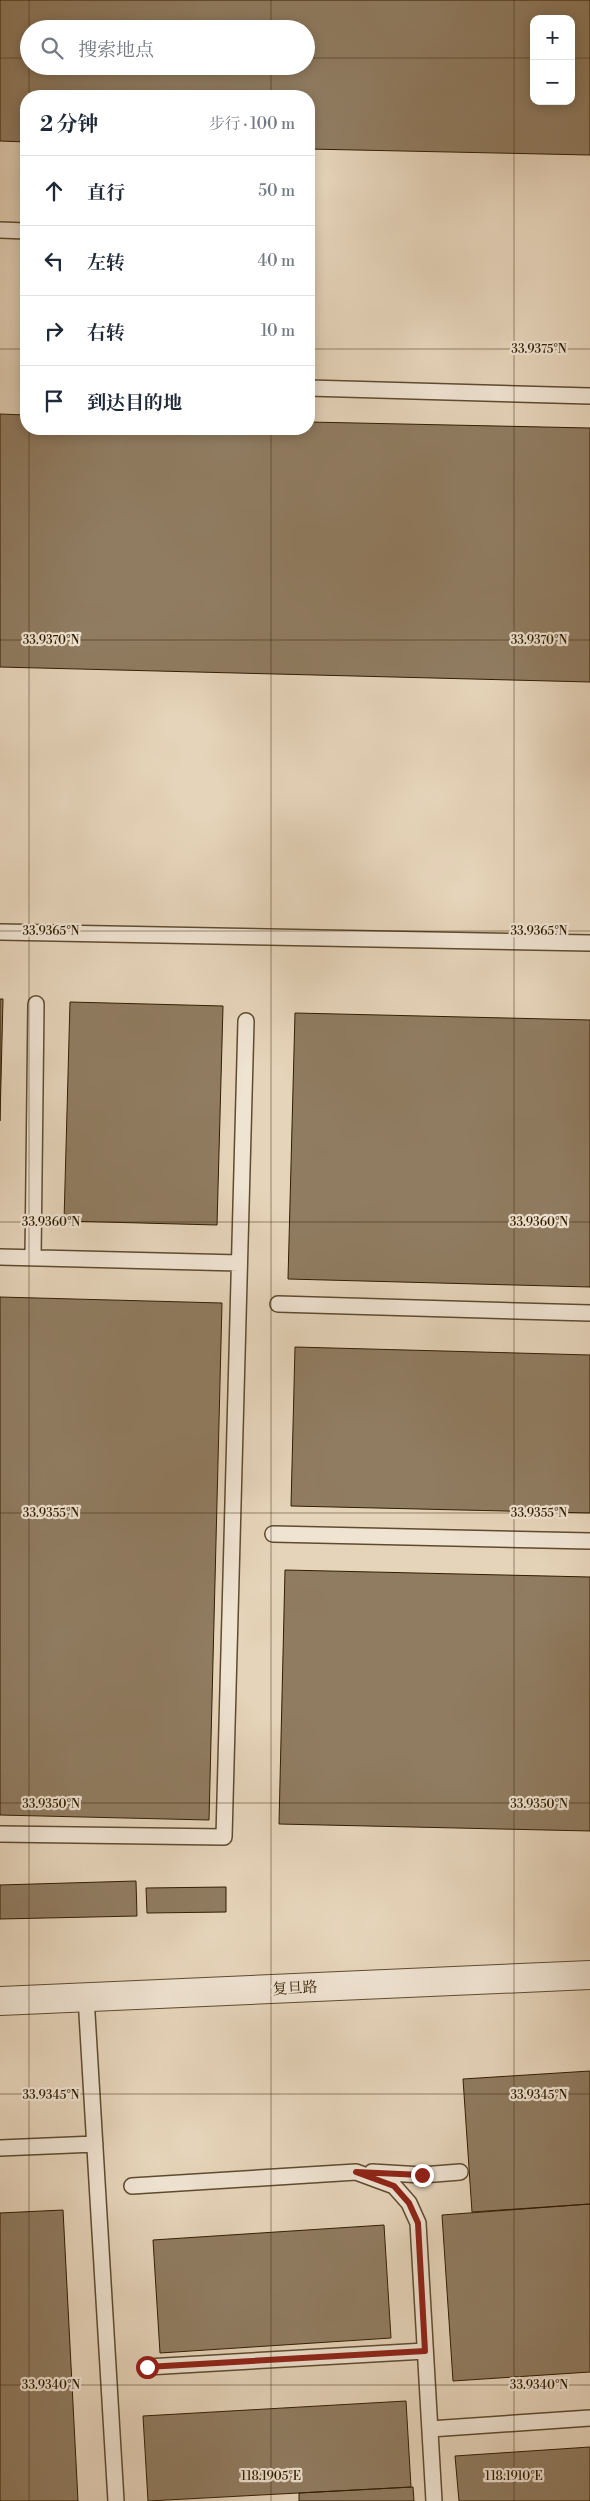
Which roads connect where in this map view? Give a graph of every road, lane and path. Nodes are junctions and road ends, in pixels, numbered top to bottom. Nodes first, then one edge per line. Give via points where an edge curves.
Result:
1 (0, 230) edge
2 (20, 231) edge
3 (315, 388) edge
4 (590, 396) edge
5 (0, 932) edge
6 (590, 943) edge
7 (36, 1004) dead end
8 (246, 1021) dead end
9 (0, 1257) edge
10 (33, 1258) junction
11 (239, 1263) junction
12 (278, 1304) dead end
13 (590, 1312) edge
14 (273, 1534) dead end
15 (590, 1541) edge
16 (0, 1834) edge
17 (590, 1975) edge
18 (86, 1997) junction
19 (0, 2001) edge
20 (95, 2144) junction
21 (0, 2148) edge
22 (356, 2172) junction
23 (460, 2172) dead end
24 (132, 2186) dead end
25 (425, 2351) junction
26 (147, 2367) dead end
27 (590, 2418) edge
28 (430, 2429) junction
29 (116, 2501) edge
30 (434, 2501) edge

1 - 2 lane
3 - 4 lane
5 - 6 lane
7 - 10 lane
8 - 11 lane
9 - 10 lane
10 - 11 lane
11 - 16 lane via 224,1837
12 - 13 lane
14 - 15 lane
17 - 18 street, 复旦路
18 - 19 street, 复旦路
18 - 20 lane
20 - 21 lane
20 - 29 lane
22 - 23 lane via 422,2175
22 - 24 lane
22 - 25 lane via 394,2186 409,2203 418,2223
25 - 26 lane
25 - 28 lane
27 - 28 lane
28 - 30 lane

